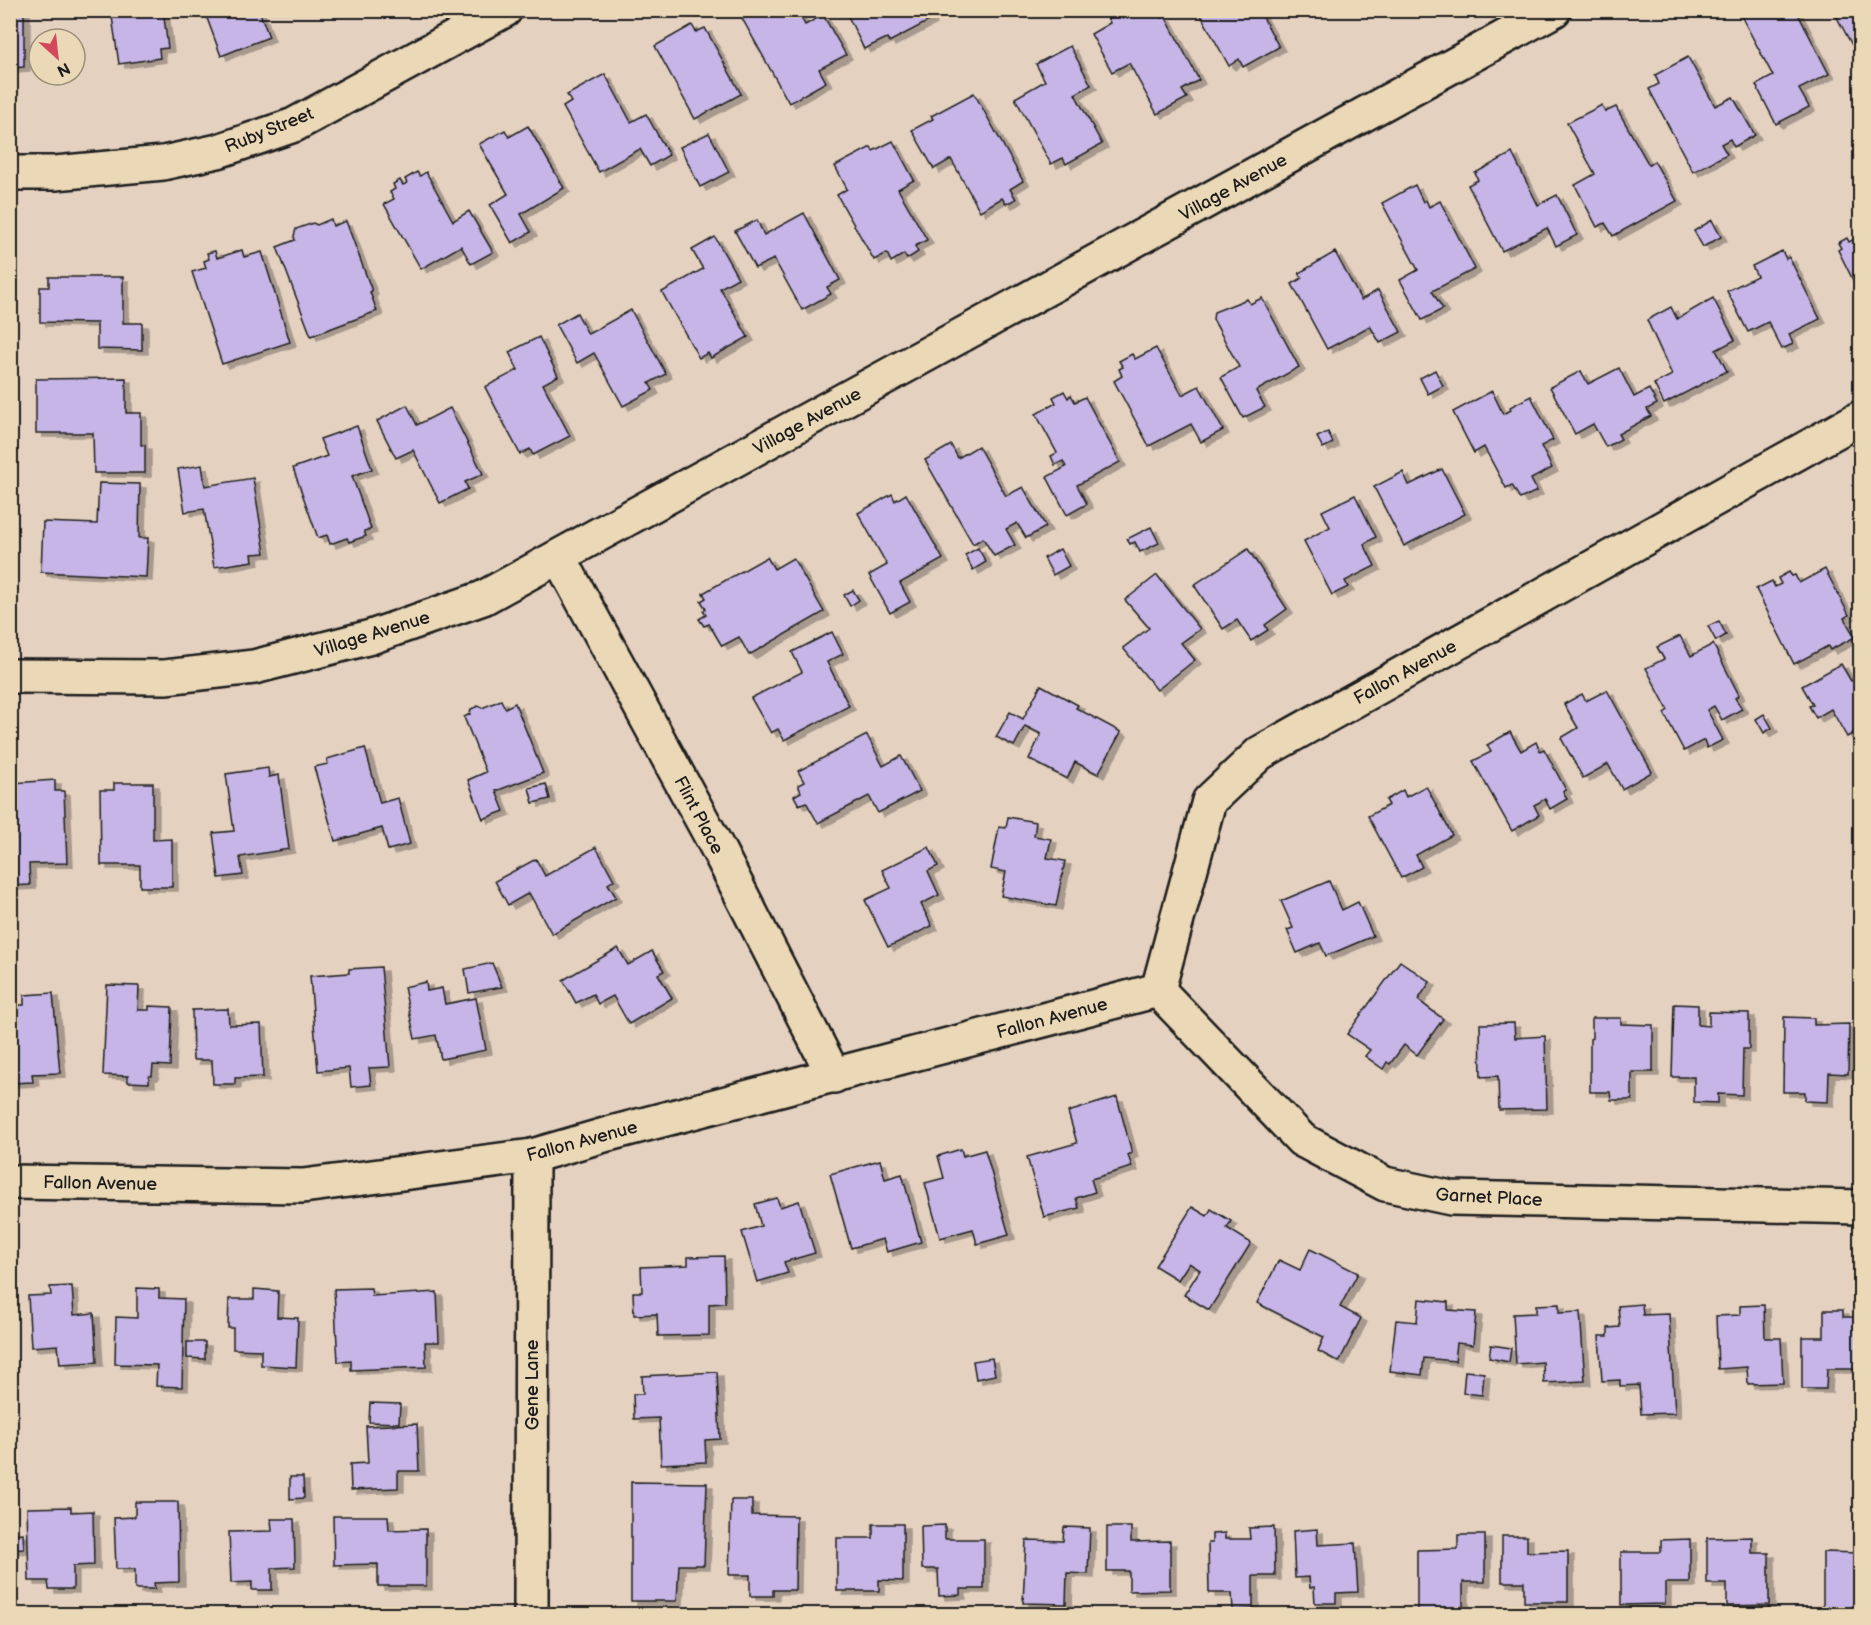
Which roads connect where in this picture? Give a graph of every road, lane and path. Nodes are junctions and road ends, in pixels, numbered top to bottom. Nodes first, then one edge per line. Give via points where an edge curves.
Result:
1 (505, 10) edge
2 (1554, 10) edge
3 (10, 173) edge
4 (1860, 418) edge
5 (559, 557) junction
6 (10, 676) edge
7 (1158, 990) junction
8 (834, 1076) junction
9 (532, 1156) junction
10 (10, 1182) edge
11 (1860, 1207) edge
12 (531, 1614) edge

1 - 3 street, Ruby Street via 294,125 218,151 163,163
2 - 5 street, Village Avenue
4 - 7 street, Fallon Avenue via 1260,753 1209,801
5 - 6 street, Village Avenue via 483,598 371,637 254,666 165,677
5 - 8 street, Flint Place via 718,849
7 - 8 street, Fallon Avenue
7 - 11 street, Garnet Place via 1302,1140 1385,1184 1451,1198
8 - 9 street, Fallon Avenue
9 - 10 street, Fallon Avenue via 303,1186
9 - 12 street, Gene Lane

